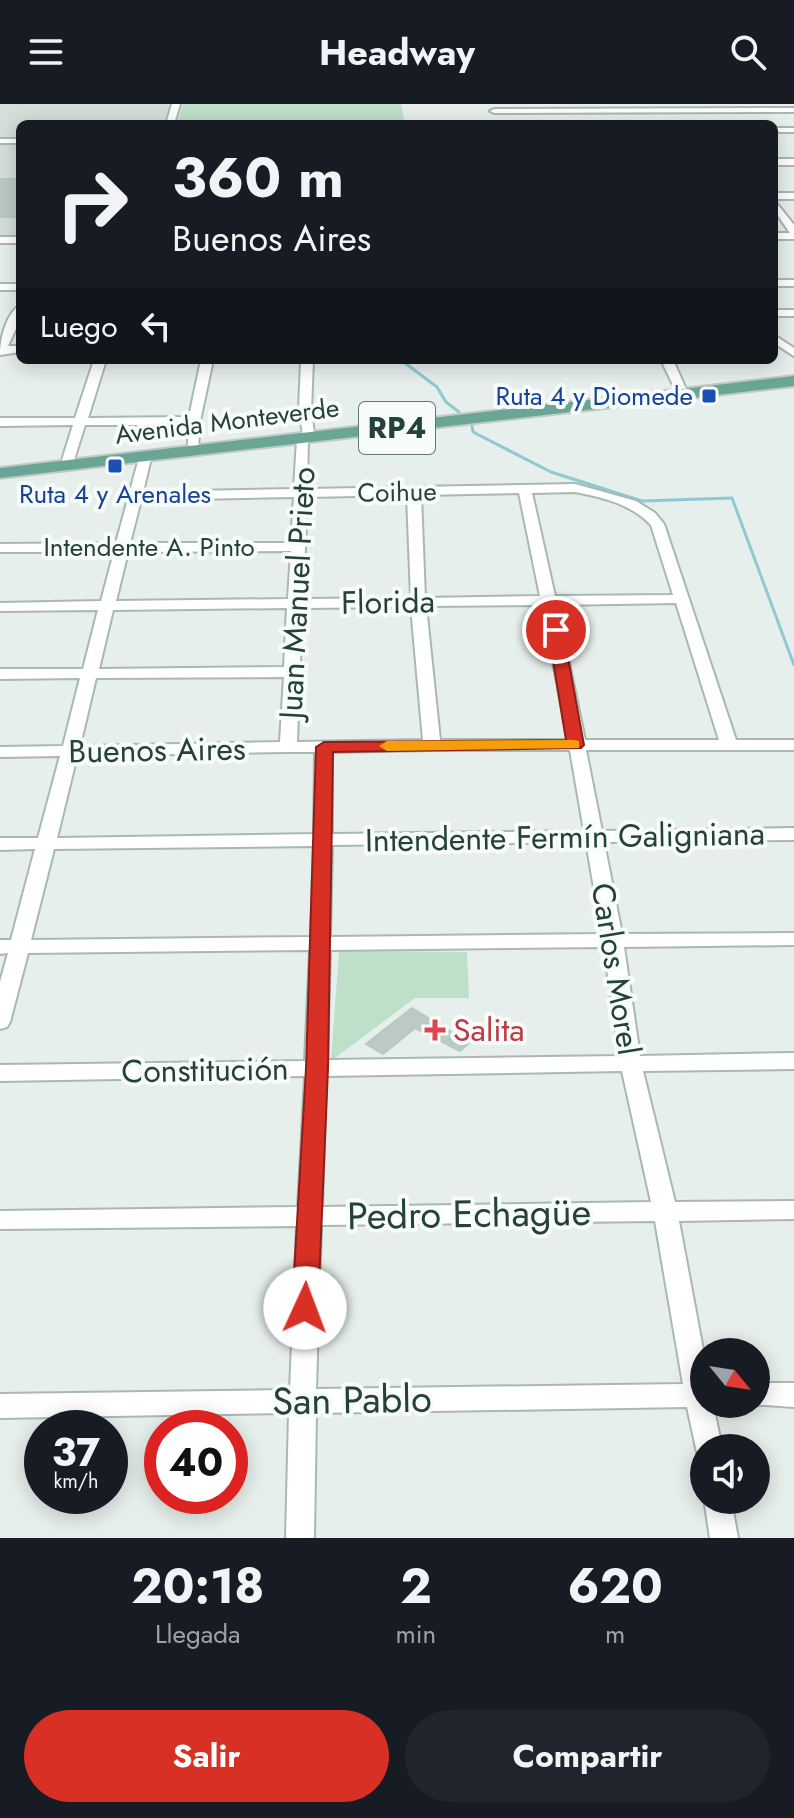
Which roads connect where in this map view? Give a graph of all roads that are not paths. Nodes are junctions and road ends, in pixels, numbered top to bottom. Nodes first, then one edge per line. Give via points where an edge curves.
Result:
1 (530, 107) edge
2 (616, 107) edge
3 (700, 107) edge
4 (790, 110) edge
5 (494, 111) dead end
6 (778, 209) edge
7 (794, 234) edge
8 (16, 317) edge
9 (1, 350) edge
10 (99, 364) edge
11 (206, 364) edge
12 (307, 364) edge
13 (669, 364) edge
14 (794, 379) edge
15 (680, 389) junction
16 (81, 421) junction
17 (194, 421) junction
18 (0, 422) edge
19 (306, 436) junction
20 (194, 445) junction
21 (145, 458) junction
22 (68, 460) junction
23 (0, 470) edge
24 (525, 490) junction
25 (414, 492) junction
26 (302, 495) junction
27 (135, 496) junction
28 (121, 547) junction
29 (298, 547) junction
30 (0, 548) edge
31 (680, 599) junction
32 (418, 601) junction
33 (550, 603) junction
34 (296, 604) junction
35 (106, 606) junction
36 (0, 607) edge
37 (291, 672) junction
38 (88, 673) junction
39 (0, 674) edge
40 (729, 744) junction
41 (432, 745) junction
42 (575, 745) junction
43 (794, 745) edge
44 (324, 747) junction
45 (288, 748) junction
46 (70, 751) junction
47 (0, 752) edge
48 (794, 834) edge
49 (593, 837) junction
50 (324, 840) junction
51 (0, 844) edge
52 (44, 844) junction
53 (794, 939) edge
54 (613, 940) junction
55 (320, 945) junction
56 (9, 947) edge
57 (0, 1022) edge
58 (794, 1061) edge
59 (631, 1064) junction
60 (317, 1068) junction
61 (0, 1073) edge
62 (794, 1210) edge
63 (665, 1211) junction
64 (308, 1216) junction
65 (0, 1220) edge
66 (690, 1339) edge
67 (690, 1395) edge
68 (770, 1395) edge
69 (794, 1395) edge
70 (302, 1400) junction
71 (0, 1406) edge
72 (720, 1514) edge
73 (300, 1538) edge
74 (724, 1538) edge

1 - 2 street
1 - 5 street
2 - 3 street
3 - 4 street
6 - 7 street
8 - 9 street
10 - 16 street
11 - 17 street
12 - 19 street, Juan Manuel Prieto
13 - 15 street
14 - 15 main road, Avenida Monteverde / RP4
14 - 19 main road, Avenida Monteverde / RP4
15 - 19 main road, Avenida Monteverde / RP4
16 - 17 street
16 - 18 street
16 - 22 street
17 - 20 street
19 - 20 main road, Avenida Monteverde / RP4
19 - 21 main road, Avenida Monteverde / RP4
19 - 26 street, Juan Manuel Prieto
20 - 22 main road, Avenida Monteverde / RP4
21 - 23 main road, Avenida Monteverde / RP4
21 - 27 street
22 - 23 main road, Avenida Monteverde / RP4
24 - 25 street, Coihue
24 - 31 street, Coihue via 575,488 610,496 655,520
24 - 33 street, Carlos Morel
25 - 26 street, Coihue
25 - 32 street
26 - 27 street, Coihue
26 - 29 street, Juan Manuel Prieto
27 - 28 street
28 - 29 street, Intendente A. Pinto
28 - 30 street, Intendente A. Pinto
28 - 35 street
29 - 34 street, Juan Manuel Prieto
31 - 33 street, Florida
31 - 40 street, Coihue
32 - 33 street, Florida
32 - 34 street, Florida
32 - 41 street
33 - 42 street, Carlos Morel
34 - 35 street, Florida
34 - 37 street, Juan Manuel Prieto
35 - 36 street, Florida
35 - 38 street
37 - 38 street
37 - 45 street, Juan Manuel Prieto
38 - 39 street
38 - 46 street
40 - 42 street, Buenos Aires
40 - 43 street, Buenos Aires
41 - 42 street, Buenos Aires
41 - 44 street, Buenos Aires
42 - 49 street, Carlos Morel
44 - 45 street, Buenos Aires
44 - 50 street, Juan Manuel Prieto
45 - 46 street, Buenos Aires
46 - 47 street, Buenos Aires
46 - 52 street
48 - 49 street, Intendente Fermín Galigniana
49 - 50 street, Intendente Fermín Galigniana
49 - 54 street, Carlos Morel
50 - 52 street, Intendente Fermín Galigniana
50 - 55 street, Juan Manuel Prieto
51 - 52 street, Intendente Fermín Galigniana
52 - 56 street
53 - 54 street
54 - 55 street
54 - 59 street, Carlos Morel
55 - 56 street
55 - 60 street, Juan Manuel Prieto
56 - 57 street
58 - 59 street, Constitución
59 - 60 street, Constitución
59 - 63 street, Carlos Morel
60 - 61 street, Constitución
60 - 64 street, Juan Manuel Prieto
62 - 63 street, Pedro Echagüe
63 - 64 street, Pedro Echagüe
63 - 66 street, Carlos Morel
64 - 65 street, Pedro Echagüe
64 - 70 street, Juan Manuel Prieto
67 - 70 street, San Pablo
68 - 69 street
70 - 71 street, San Pablo
70 - 73 street, Juan Manuel Prieto
72 - 74 street

